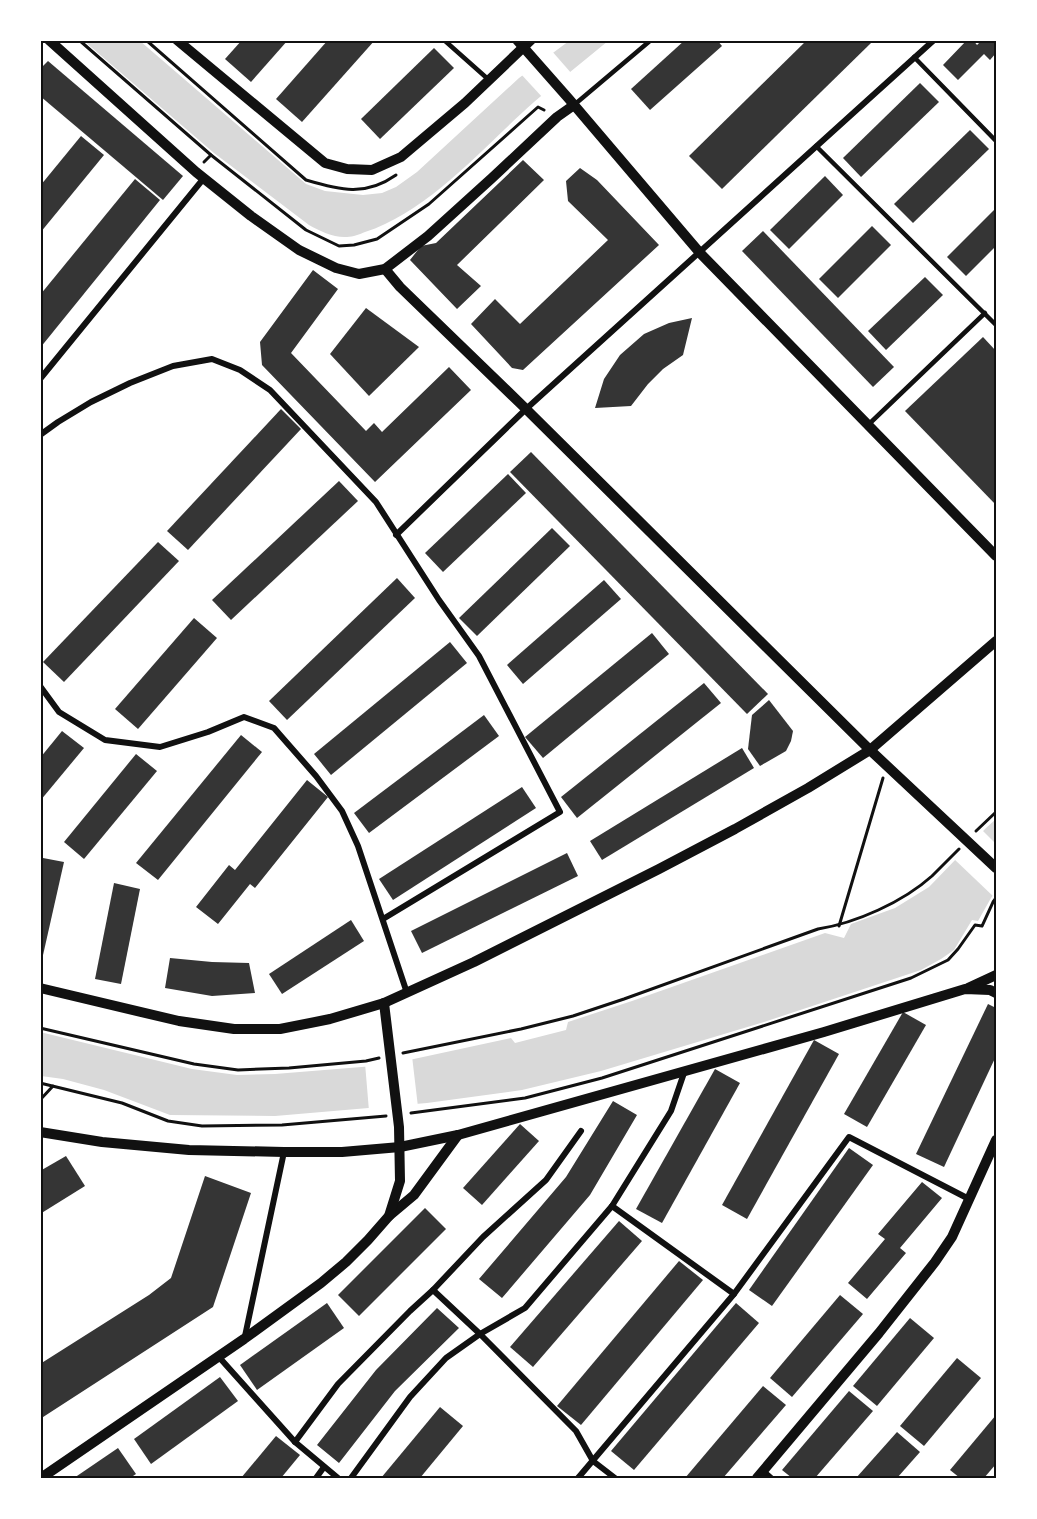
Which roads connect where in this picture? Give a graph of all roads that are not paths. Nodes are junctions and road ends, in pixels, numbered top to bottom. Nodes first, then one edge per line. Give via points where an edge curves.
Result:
1 (49, 40) edge
2 (177, 40) edge
3 (444, 40) edge
4 (651, 40) edge
5 (934, 40) edge
6 (526, 46) edge
7 (914, 57) junction
8 (489, 80) junction
9 (572, 102) junction
10 (996, 141) edge
11 (816, 146) junction
12 (200, 175) junction
13 (700, 253) junction
14 (385, 269) junction
15 (985, 313) junction
16 (996, 325) edge
17 (40, 379) edge
18 (526, 408) junction
19 (868, 425) junction
20 (40, 435) edge
21 (396, 535) junction
22 (996, 556) edge
23 (996, 641) edge
24 (40, 686) edge
25 (870, 750) junction
26 (996, 868) edge
27 (383, 919) junction
28 (996, 975) edge
29 (40, 988) edge
30 (965, 989) junction
31 (407, 993) junction
32 (996, 993) edge
33 (384, 1003) junction
34 (686, 1070) junction
35 (581, 1131) dead end
36 (40, 1132) edge
37 (458, 1135) junction
38 (996, 1140) edge
39 (400, 1147) junction
40 (284, 1152) junction
41 (969, 1199) junction
42 (612, 1206) junction
43 (389, 1216) junction
44 (433, 1290) junction
45 (734, 1294) junction
46 (480, 1334) junction
47 (244, 1339) junction
48 (218, 1356) junction
49 (296, 1442) junction
50 (593, 1461) junction
51 (324, 1467) junction
52 (764, 1476) edge
53 (40, 1479) edge
54 (316, 1479) edge
55 (338, 1479) edge
56 (351, 1479) edge
57 (578, 1479) edge
58 (615, 1479) edge

1 - 12 street
2 - 8 street via 325,163 347,169 372,170 401,157
3 - 8 lane
4 - 9 lane
5 - 7 street
6 - 8 street
6 - 9 street
7 - 10 lane
7 - 11 street
9 - 13 street
9 - 14 street via 428,236
11 - 13 street
11 - 15 lane
12 - 14 street via 299,250 359,274
12 - 17 street
13 - 18 street
13 - 19 street
14 - 18 street
15 - 16 lane
15 - 19 lane
18 - 21 street
18 - 25 street
19 - 22 street
20 - 21 street via 91,402 130,383 173,366 212,359 240,370 270,390 376,502
21 - 27 street via 479,656 560,812
23 - 25 street
24 - 27 street via 59,712 105,740 160,747 244,717 274,728 342,811
25 - 26 street
25 - 31 street via 678,859
27 - 31 street
28 - 30 street
29 - 33 street via 179,1021 234,1029 280,1029
30 - 32 street
30 - 34 street
31 - 33 street
33 - 39 street
34 - 37 street
34 - 42 street via 671,1111
35 - 44 street via 546,1180 483,1237
36 - 40 street via 189,1150
37 - 39 street
37 - 43 street via 414,1195
38 - 41 street
39 - 40 street
39 - 43 street via 400,1181
40 - 47 street
41 - 45 street via 849,1137
41 - 52 street via 952,1237 935,1262
42 - 45 street
42 - 46 street via 525,1308
43 - 47 street via 346,1262
44 - 46 street
44 - 49 street via 338,1384
45 - 50 street
46 - 50 street via 576,1431
46 - 56 street via 446,1358 410,1397
47 - 48 street
48 - 49 street
48 - 53 street
49 - 51 street
50 - 57 street
50 - 58 street
51 - 54 street
51 - 55 street

